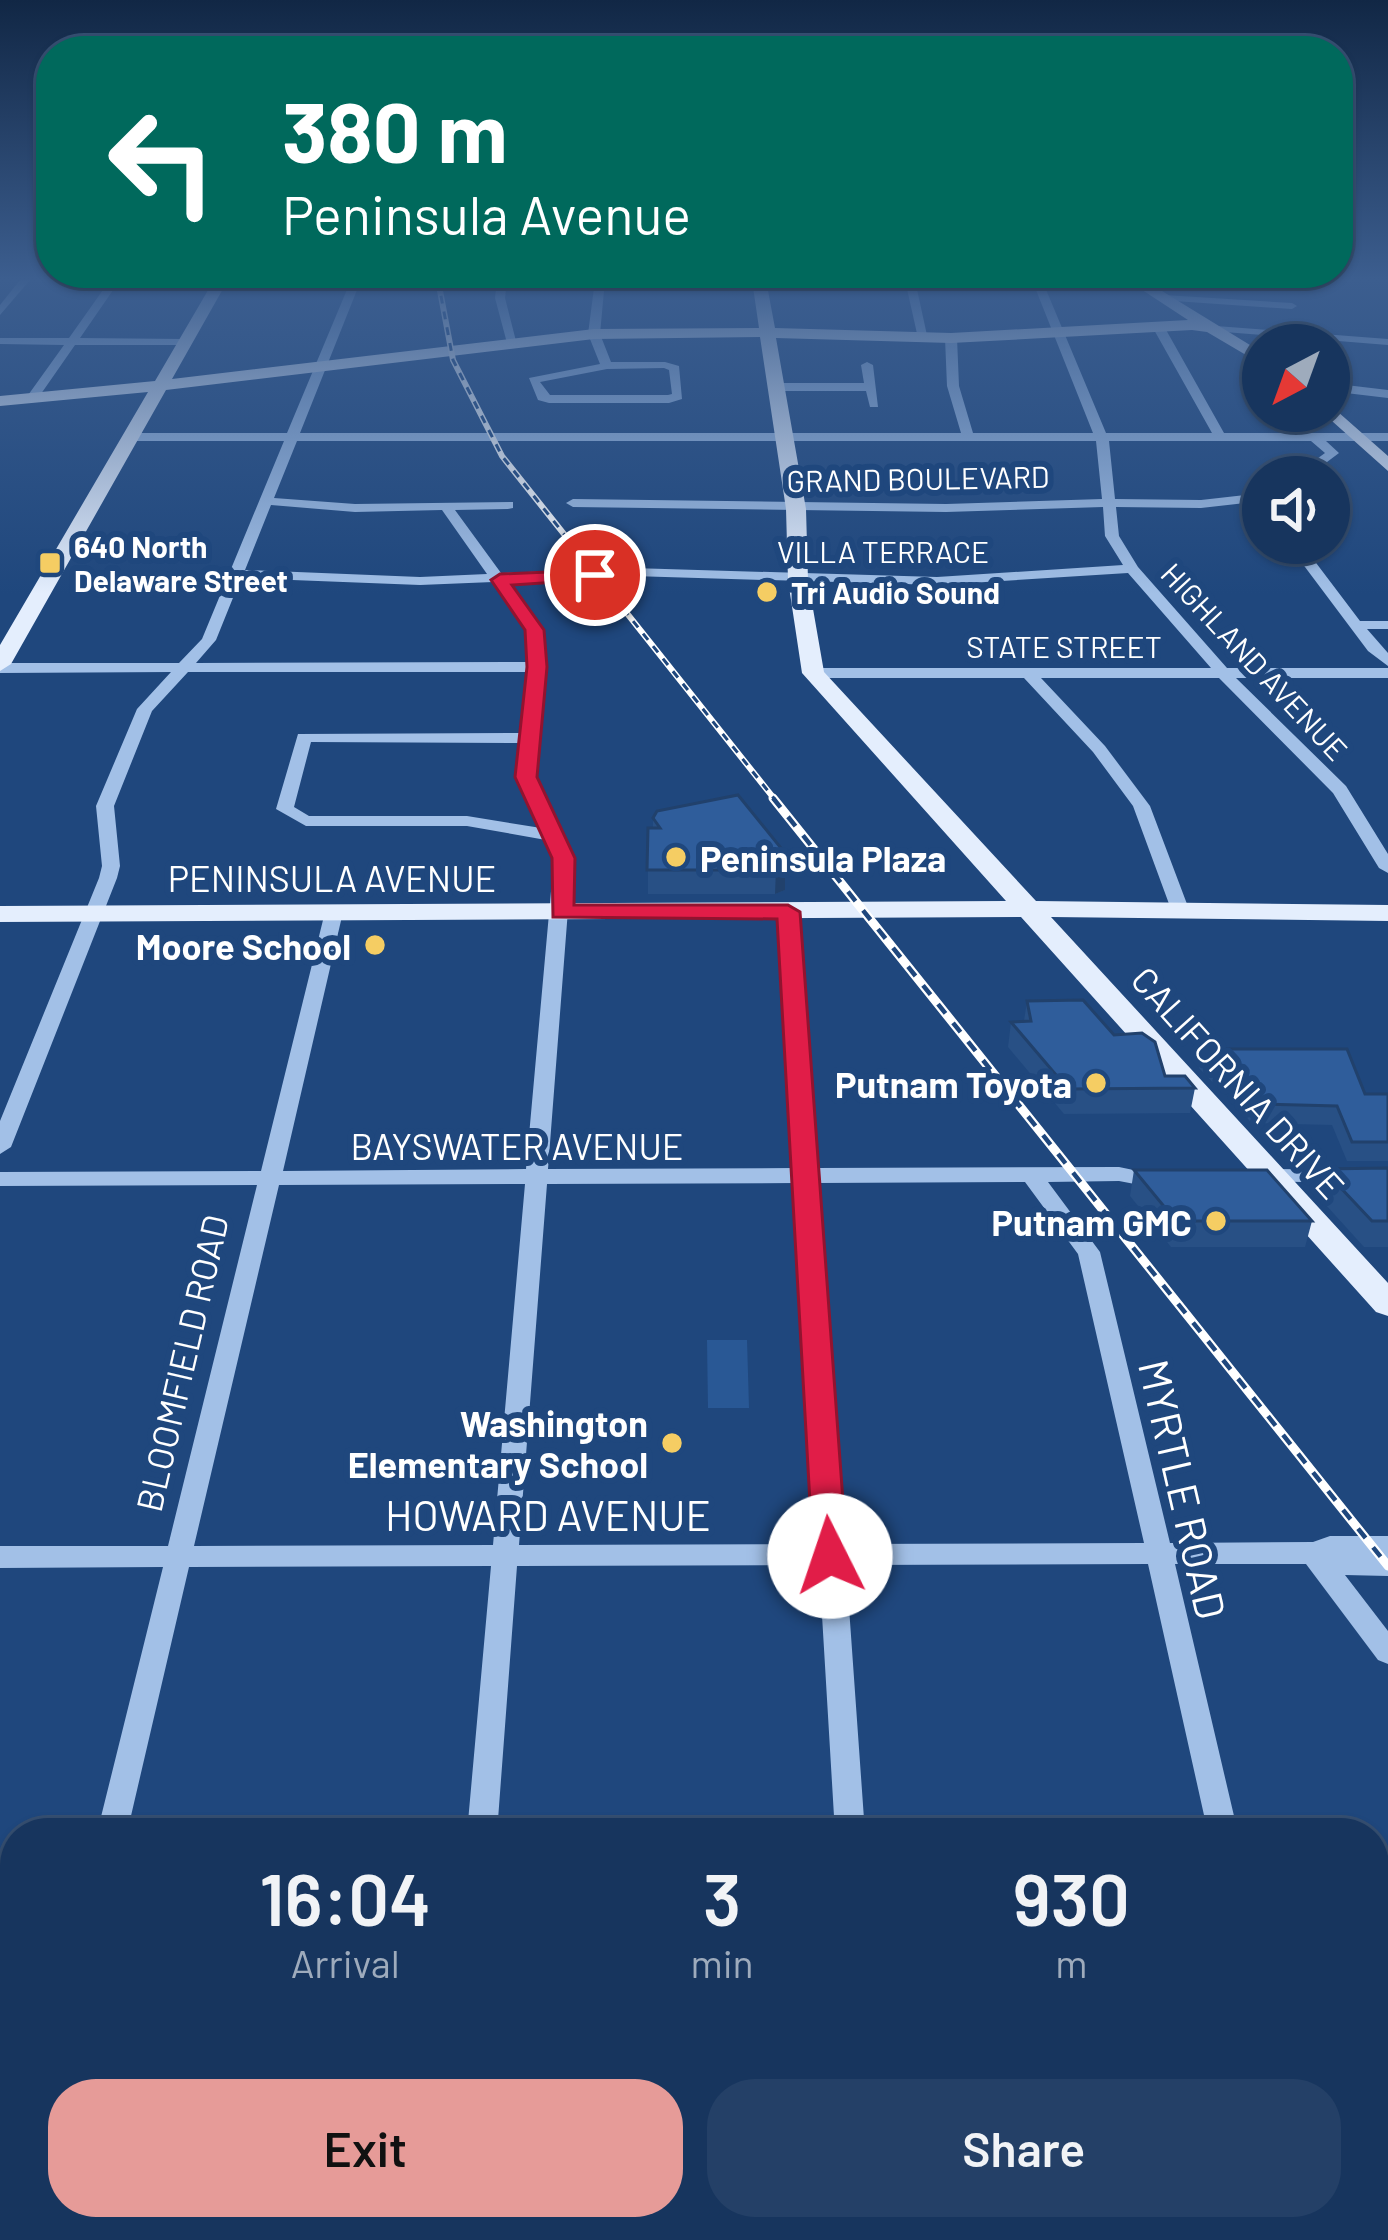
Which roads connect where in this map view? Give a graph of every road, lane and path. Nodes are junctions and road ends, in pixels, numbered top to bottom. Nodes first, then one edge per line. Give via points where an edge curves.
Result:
1 (42, 385) edge
2 (175, 385) edge
3 (313, 385) edge
4 (535, 385) edge
5 (677, 385) edge
6 (953, 385) edge
7 (1078, 385) edge
8 (1191, 385) edge
9 (160, 386) junction
10 (777, 387) joint
11 (871, 387) joint
12 (1350, 389) edge
13 (1388, 394) edge
14 (32, 398) junction
15 (640, 400) junction
16 (0, 401) edge
17 (874, 404) dead end
18 (1350, 429) edge
19 (639, 436) junction
20 (786, 436) junction
21 (968, 436) junction
22 (133, 437) junction
23 (292, 437) junction
24 (1100, 437) junction
25 (1220, 437) junction
26 (1314, 437) junction
27 (1388, 437) edge
28 (1360, 439) junction
29 (1333, 453) junction
30 (1329, 456) edge
31 (1384, 462) edge
32 (266, 501) junction
33 (1109, 501) junction
34 (573, 503) dead end
35 (1242, 504) edge
36 (508, 505) dead end
37 (447, 508) junction
38 (796, 509) junction
39 (1310, 564) edge
40 (1132, 569) junction
41 (236, 574) junction
42 (500, 580) junction
43 (797, 580) junction
44 (1358, 625) junction
45 (1388, 625) edge
46 (1388, 661) edge
47 (0, 666) edge
48 (537, 667) junction
49 (185, 668) junction
50 (813, 673) junction
51 (1028, 673) junction
52 (1223, 673) junction
53 (1388, 674) edge
54 (527, 738) junction
55 (556, 836) junction
56 (1388, 868) edge
57 (334, 912) junction
58 (562, 912) junction
59 (798, 912) junction
60 (1032, 912) junction
61 (1181, 912) junction
62 (1388, 913) edge
63 (0, 914) edge
64 (97, 914) junction
65 (0, 1148) edge
66 (1235, 1177) edge
67 (1272, 1177) junction
68 (268, 1178) junction
69 (806, 1178) junction
70 (1034, 1178) junction
71 (1149, 1178) edge
72 (1388, 1178) edge
73 (0, 1179) edge
74 (538, 1179) junction
75 (1388, 1304) edge
76 (1388, 1547) edge
77 (1159, 1553) junction
78 (1313, 1553) junction
79 (506, 1556) junction
80 (830, 1556) junction
81 (0, 1557) edge
82 (178, 1557) junction
83 (1388, 1564) edge
84 (1388, 1652) edge
85 (116, 1818) edge
86 (483, 1818) edge
87 (849, 1818) edge
88 (1220, 1818) edge

1 - 14 street
2 - 9 main road
3 - 23 street
4 - 15 street via 542,397
5 - 15 street via 678,396
6 - 21 street
7 - 24 street, HIGHLAND AVENUE
8 - 25 street
9 - 14 main road
9 - 22 main road
10 - 11 street
10 - 20 main road
11 - 17 street
12 - 13 street
14 - 16 main road
15 - 19 street
18 - 28 main road
19 - 20 street
19 - 23 street
20 - 21 street
20 - 38 main road
21 - 24 street
22 - 23 street
22 - 47 main road
23 - 32 street
24 - 25 street
24 - 33 street, HIGHLAND AVENUE
25 - 26 street
26 - 28 street
26 - 29 street
27 - 28 street
28 - 31 main road
29 - 30 street
29 - 31 street
32 - 37 street
32 - 41 street
33 - 35 street, GRAND BOULEVARD
33 - 38 street, GRAND BOULEVARD
33 - 40 street, HIGHLAND AVENUE via 1112,536
34 - 38 street, GRAND BOULEVARD
36 - 37 street
37 - 42 street
38 - 43 main road
39 - 44 street
40 - 43 street, VILLA TERRACE
40 - 52 street, HIGHLAND AVENUE
41 - 42 street, VILLA TERRACE
41 - 49 street via 209,640
42 - 43 street, VILLA TERRACE via 635,572
42 - 48 street via 534,630
43 - 50 main road
44 - 45 street
44 - 46 street
47 - 49 street
48 - 49 street
48 - 54 street
49 - 64 street via 145,709 105,806 111,866
50 - 51 street, STATE STREET
50 - 60 main road, CALIFORNIA DRIVE
51 - 52 street, STATE STREET
51 - 61 street via 1141,806
52 - 53 street, STATE STREET
52 - 56 street, HIGHLAND AVENUE via 1340,790
54 - 55 street via 526,777
54 - 55 street via 304,737 285,809 306,821 467,821
55 - 58 street
57 - 58 main road, PENINSULA AVENUE
57 - 64 main road, PENINSULA AVENUE
57 - 68 street, BLOOMFIELD ROAD
58 - 59 main road, PENINSULA AVENUE
58 - 74 street
59 - 60 main road, PENINSULA AVENUE
59 - 69 street
60 - 61 main road, PENINSULA AVENUE
60 - 67 main road, CALIFORNIA DRIVE
61 - 62 main road, PENINSULA AVENUE
63 - 64 main road, PENINSULA AVENUE
64 - 65 street
66 - 67 street
67 - 72 street
67 - 75 main road, CALIFORNIA DRIVE
68 - 73 street, BAYSWATER AVENUE
68 - 74 street, BAYSWATER AVENUE
68 - 82 street, BLOOMFIELD ROAD
69 - 70 street, BAYSWATER AVENUE
69 - 74 street, BAYSWATER AVENUE
69 - 80 street
70 - 71 street, BAYSWATER AVENUE via 1055,1185
70 - 77 street, MYRTLE ROAD via 1089,1252
74 - 79 street
76 - 78 street, HOWARD AVENUE
77 - 78 street, HOWARD AVENUE
77 - 80 street, HOWARD AVENUE
77 - 88 street, MYRTLE ROAD
78 - 83 street, HOWARD AVENUE via 1336,1564
78 - 84 street
79 - 80 street, HOWARD AVENUE
79 - 82 street, HOWARD AVENUE
79 - 86 street
80 - 87 street
81 - 82 street, HOWARD AVENUE
82 - 85 street, BLOOMFIELD ROAD

